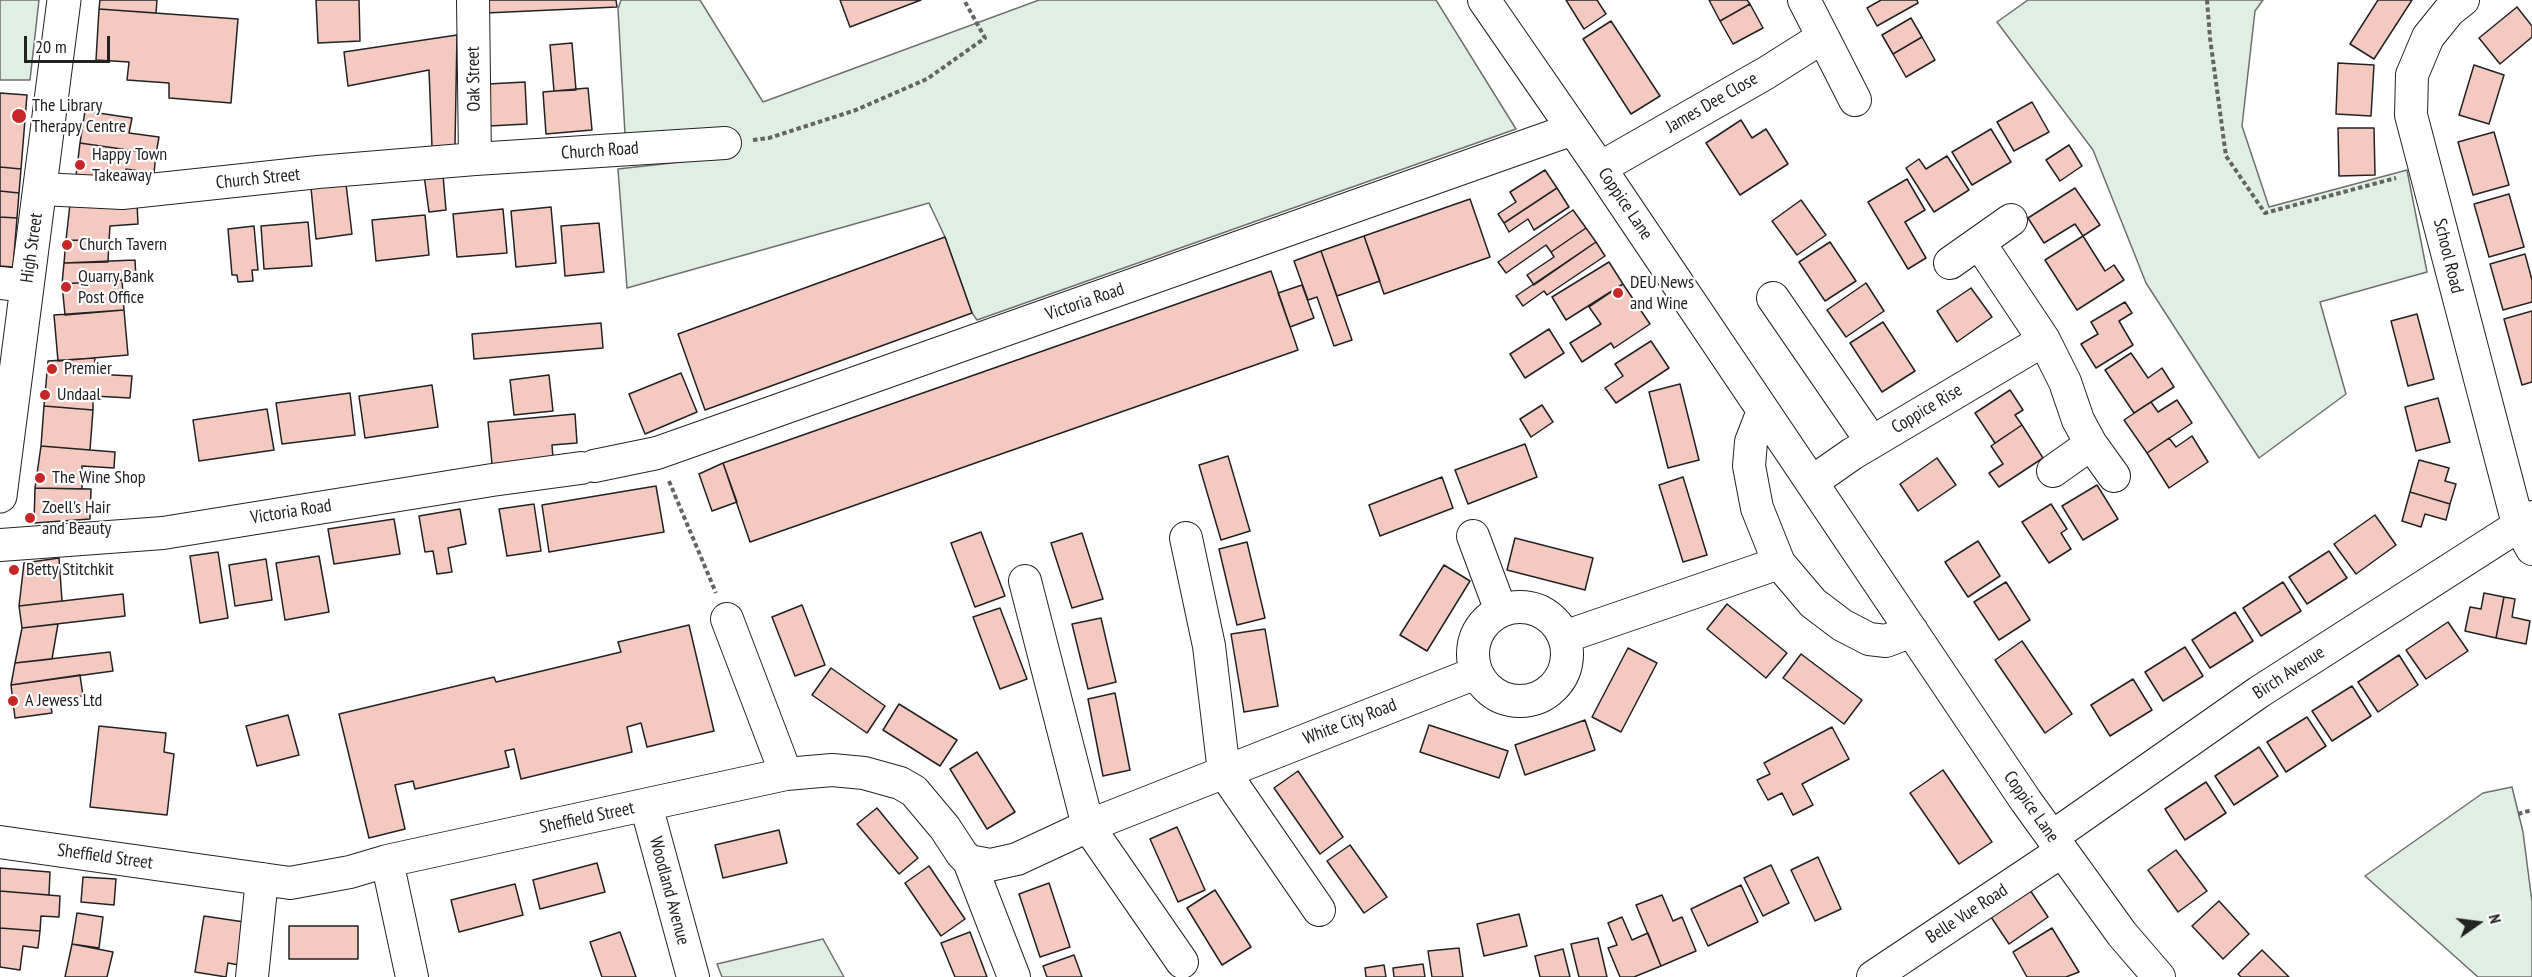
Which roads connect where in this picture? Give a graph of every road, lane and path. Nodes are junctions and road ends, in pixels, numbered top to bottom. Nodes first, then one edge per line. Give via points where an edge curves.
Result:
1 (64, 0) edge
2 (473, 0) edge
3 (964, 0) edge
4 (1484, 0) edge
5 (1804, 0) edge
6 (2207, 0) edge
7 (2463, 0) edge
8 (1823, 37) junction
9 (1856, 100) dead end
10 (1573, 129) junction
11 (725, 143) joint
12 (475, 159) junction
13 (1600, 168) junction
14 (2426, 170) junction
15 (41, 189) junction
16 (2012, 220) dead end
17 (1980, 244) junction
18 (1950, 263) dead end
19 (13, 285) edge
20 (1773, 297) dead end
21 (2044, 340) junction
22 (1763, 411) junction
23 (1872, 442) junction
24 (2091, 444) junction
25 (657, 453) junction
26 (2053, 471) dead end
27 (2114, 476) dead end
28 (1812, 482) junction
29 (0, 496) edge
30 (2527, 530) edge
31 (1473, 536) dead end
32 (1186, 538) dead end
33 (0, 545) edge
34 (1779, 563) junction
35 (1025, 581) dead end
36 (1501, 611) junction
37 (727, 619) joint
38 (1912, 630) junction
39 (1564, 637) junction
40 (1476, 673) junction
41 (1224, 772) junction
42 (786, 774) junction
43 (646, 805) junction
44 (2532, 810) edge
45 (2518, 813) dead end
46 (1088, 826) junction
47 (0, 842) edge
48 (2057, 844) junction
49 (387, 861) junction
50 (969, 861) junction
51 (262, 879) junction
52 (1319, 910) dead end
53 (1182, 962) dead end
54 (252, 977) edge
55 (412, 977) edge
56 (693, 977) edge
57 (1014, 977) edge
58 (1873, 977) edge
59 (2159, 977) edge

1 - 15 main road, High Street
2 - 12 street, Oak Street
3 - 11 path via 985,39 927,79 856,110 769,138
4 - 10 street, Coppice Lane
5 - 8 street
6 - 14 path via 2226,156 2265,213
7 - 14 street, School Road via 2428,37 2412,75 2411,115
8 - 9 street
8 - 13 street, James Dee Close
10 - 13 street, Coppice Lane
10 - 25 street, Victoria Road
11 - 12 street, Church Road
12 - 15 street, Church Street via 122,193
13 - 22 street, Coppice Lane
14 - 30 street, School Road
15 - 19 main road, High Street
16 - 17 street
17 - 18 street
17 - 21 street
19 - 29 main road, High Street
20 - 23 street
21 - 23 street, Coppice Rise
21 - 24 street
22 - 28 street, Coppice Lane
22 - 34 street via 1751,442 1749,466 1757,508
23 - 28 street, Coppice Rise
24 - 26 street
24 - 27 street
25 - 33 street, Victoria Road via 163,533
25 - 37 path
28 - 38 street, Coppice Lane
30 - 48 street, Birch Avenue via 2259,692
31 - 36 street
32 - 41 street via 1209,646
34 - 38 street via 1813,603 1869,639 1886,641
34 - 39 street
35 - 46 street
36 - 39 street via 1519,607 1538,611 1554,621
36 - 40 street via 1486,622 1476,637
37 - 42 street
38 - 48 street, Coppice Lane
39 - 40 street via 1567,658 1561,678 1547,693 1528,701 1507,700 1488,690
40 - 41 street, White City Road
41 - 46 street, White City Road
41 - 52 street
42 - 43 street, Sheffield Street
42 - 50 street via 832,770 864,773 900,783 914,791
43 - 49 street, Sheffield Street
43 - 56 street, Woodland Avenue
44 - 45 path
46 - 50 street, White City Road via 1017,859 990,866
46 - 53 street
47 - 51 street, Sheffield Street
48 - 58 street, Belle Vue Road
48 - 59 street, Coppice Lane via 2122,934
49 - 51 street, Sheffield Street via 290,883
49 - 55 street
50 - 57 street
51 - 54 street

